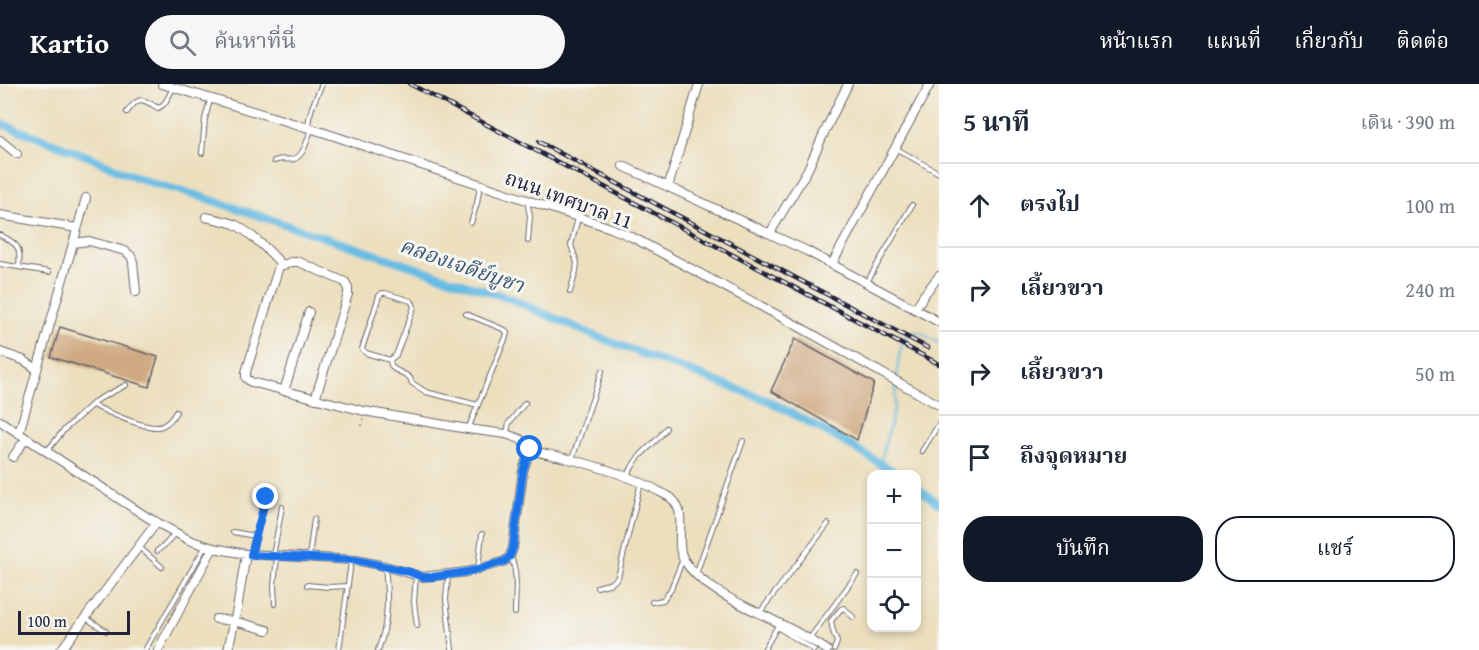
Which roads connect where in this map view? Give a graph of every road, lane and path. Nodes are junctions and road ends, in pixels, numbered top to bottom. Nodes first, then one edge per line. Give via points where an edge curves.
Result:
1 (162, 84) edge
2 (322, 84) edge
3 (699, 84) edge
4 (848, 84) edge
5 (930, 84) edge
6 (174, 86) edge
7 (210, 99) junction
8 (127, 112) dead end
9 (309, 128) junction
10 (0, 140) edge
11 (895, 148) junction
12 (202, 153) dead end
13 (17, 154) dead end
14 (274, 161) dead end
15 (623, 166) dead end
16 (939, 173) edge
17 (480, 185) junction
18 (668, 187) junction
19 (86, 198) dead end
20 (526, 200) junction
21 (912, 205) dead end
22 (0, 215) edge
23 (206, 217) dead end
24 (579, 217) junction
25 (471, 223) dead end
26 (77, 228) junction
27 (770, 233) junction
28 (0, 235) edge
29 (528, 241) dead end
30 (73, 243) junction
31 (280, 263) junction
32 (0, 264) edge
33 (832, 264) junction
34 (20, 267) junction
35 (49, 272) dead end
36 (939, 276) edge
37 (867, 283) junction
38 (136, 292) dead end
39 (570, 292) dead end
40 (915, 309) junction
41 (309, 312) dead end
42 (466, 314) dead end
43 (939, 322) edge
44 (0, 352) edge
45 (390, 360) junction
46 (37, 369) junction
47 (602, 371) dead end
48 (126, 385) dead end
49 (284, 391) junction
50 (315, 399) junction
51 (525, 403) dead end
52 (92, 405) junction
53 (478, 405) junction
54 (939, 405) edge
55 (176, 412) dead end
56 (0, 421) edge
57 (939, 424) edge
58 (666, 428) dead end
59 (468, 429) junction
60 (506, 434) junction
61 (23, 436) junction
62 (743, 441) dead end
63 (530, 449) junction
64 (46, 451) junction
65 (922, 451) dead end
66 (13, 457) dead end
67 (572, 459) junction
68 (626, 477) junction
69 (641, 482) junction
70 (266, 497) dead end
71 (282, 507) dead end
72 (314, 519) dead end
73 (157, 522) junction
74 (828, 524) dead end
75 (175, 532) junction
76 (233, 532) dead end
77 (482, 534) dead end
78 (255, 536) junction
79 (139, 547) junction
80 (209, 547) junction
81 (157, 551) dead end
82 (248, 554) junction
83 (275, 556) junction
84 (510, 556) junction
85 (309, 557) junction
86 (683, 559) junction
87 (351, 560) junction
88 (385, 566) junction
89 (162, 567) dead end
90 (478, 569) junction
91 (857, 573) dead end
92 (416, 574) junction
93 (448, 575) junction
94 (696, 575) junction
95 (307, 585) dead end
96 (348, 586) junction
97 (597, 587) dead end
98 (652, 602) dead end
99 (275, 604) dead end
100 (514, 613) dead end
101 (759, 613) junction
102 (853, 617) dead end
103 (86, 618) junction
104 (216, 619) dead end
105 (234, 621) junction
106 (777, 624) junction
107 (417, 626) dead end
108 (267, 630) dead end
109 (106, 631) dead end
110 (807, 641) junction
111 (61, 650) edge
112 (145, 650) edge
113 (158, 650) edge
114 (228, 650) edge
115 (339, 650) edge
116 (378, 650) edge
117 (452, 650) edge
118 (764, 650) edge
119 (799, 650) edge
120 (814, 650) edge
121 (827, 650) edge
122 (834, 650) edge

1 - 6 street, ถนน เทศบาล 11
2 - 9 lane via 308,119
3 - 18 street
4 - 27 street via 808,169
5 - 11 street
6 - 7 street, ถนน เทศบาล 11
6 - 8 lane via 160,108 149,101 139,101
7 - 9 street, ถนน เทศบาล 11
7 - 12 lane
9 - 14 lane via 297,158
9 - 17 street, ถนน เทศบาล 11
10 - 13 street
11 - 16 lane
11 - 33 street
15 - 18 street
17 - 20 street, ถนน เทศบาล 11
17 - 25 lane
18 - 27 street
19 - 26 street
20 - 24 street, ถนน เทศบาล 11
20 - 29 lane via 530,216
21 - 37 lane
22 - 26 street
23 - 31 street via 235,224
24 - 39 lane via 571,245 577,263
24 - 54 street, ถนน เทศบาล 11 via 632,237
26 - 30 street
27 - 33 street
28 - 34 lane via 18,245
30 - 38 street via 89,241 125,251 133,262
30 - 46 street
31 - 49 street via 246,378
31 - 50 street via 285,266 299,262 345,282 348,287
32 - 34 lane
33 - 37 street
34 - 35 lane
36 - 40 street
37 - 40 street
40 - 43 street
41 - 49 street
42 - 53 lane via 507,333
44 - 46 street
45 - 45 lane via 396,355 414,307 411,301 381,293 362,349
45 - 53 lane via 394,369 426,392
46 - 61 street
47 - 67 lane
48 - 52 lane
49 - 50 street
50 - 59 street
51 - 60 lane
52 - 55 lane via 155,428 170,421
52 - 64 lane
53 - 59 lane
56 - 61 street
57 - 65 lane
58 - 68 lane
59 - 60 street
60 - 63 street via 520,439
61 - 64 street
61 - 66 street
62 - 94 lane
63 - 67 street
63 - 84 street
64 - 73 street
67 - 68 street
68 - 69 street
69 - 86 street via 671,498 677,506
69 - 97 lane via 618,577
70 - 78 lane
71 - 83 lane
72 - 85 lane
73 - 75 street
73 - 79 street
74 - 101 lane
75 - 80 street
75 - 81 lane
76 - 78 lane
77 - 90 lane
78 - 82 lane
79 - 89 lane
79 - 103 street
80 - 82 street
80 - 112 lane
80 - 113 street
82 - 83 street
82 - 105 street
83 - 85 street
83 - 99 lane
84 - 90 street
84 - 100 lane via 514,562
85 - 87 street
86 - 94 street
86 - 98 lane via 670,591 663,600
87 - 88 street
87 - 96 lane
88 - 92 street
88 - 116 lane via 388,600
90 - 93 street
91 - 110 lane
92 - 93 street
92 - 107 lane
93 - 117 lane via 446,599
94 - 101 street
95 - 96 lane
96 - 115 lane
101 - 106 street
102 - 122 lane via 844,608 831,621 837,642
103 - 109 lane
103 - 111 street
104 - 105 street
105 - 108 street
105 - 114 street
106 - 110 street
106 - 118 lane
110 - 119 lane
110 - 120 lane
110 - 121 street

